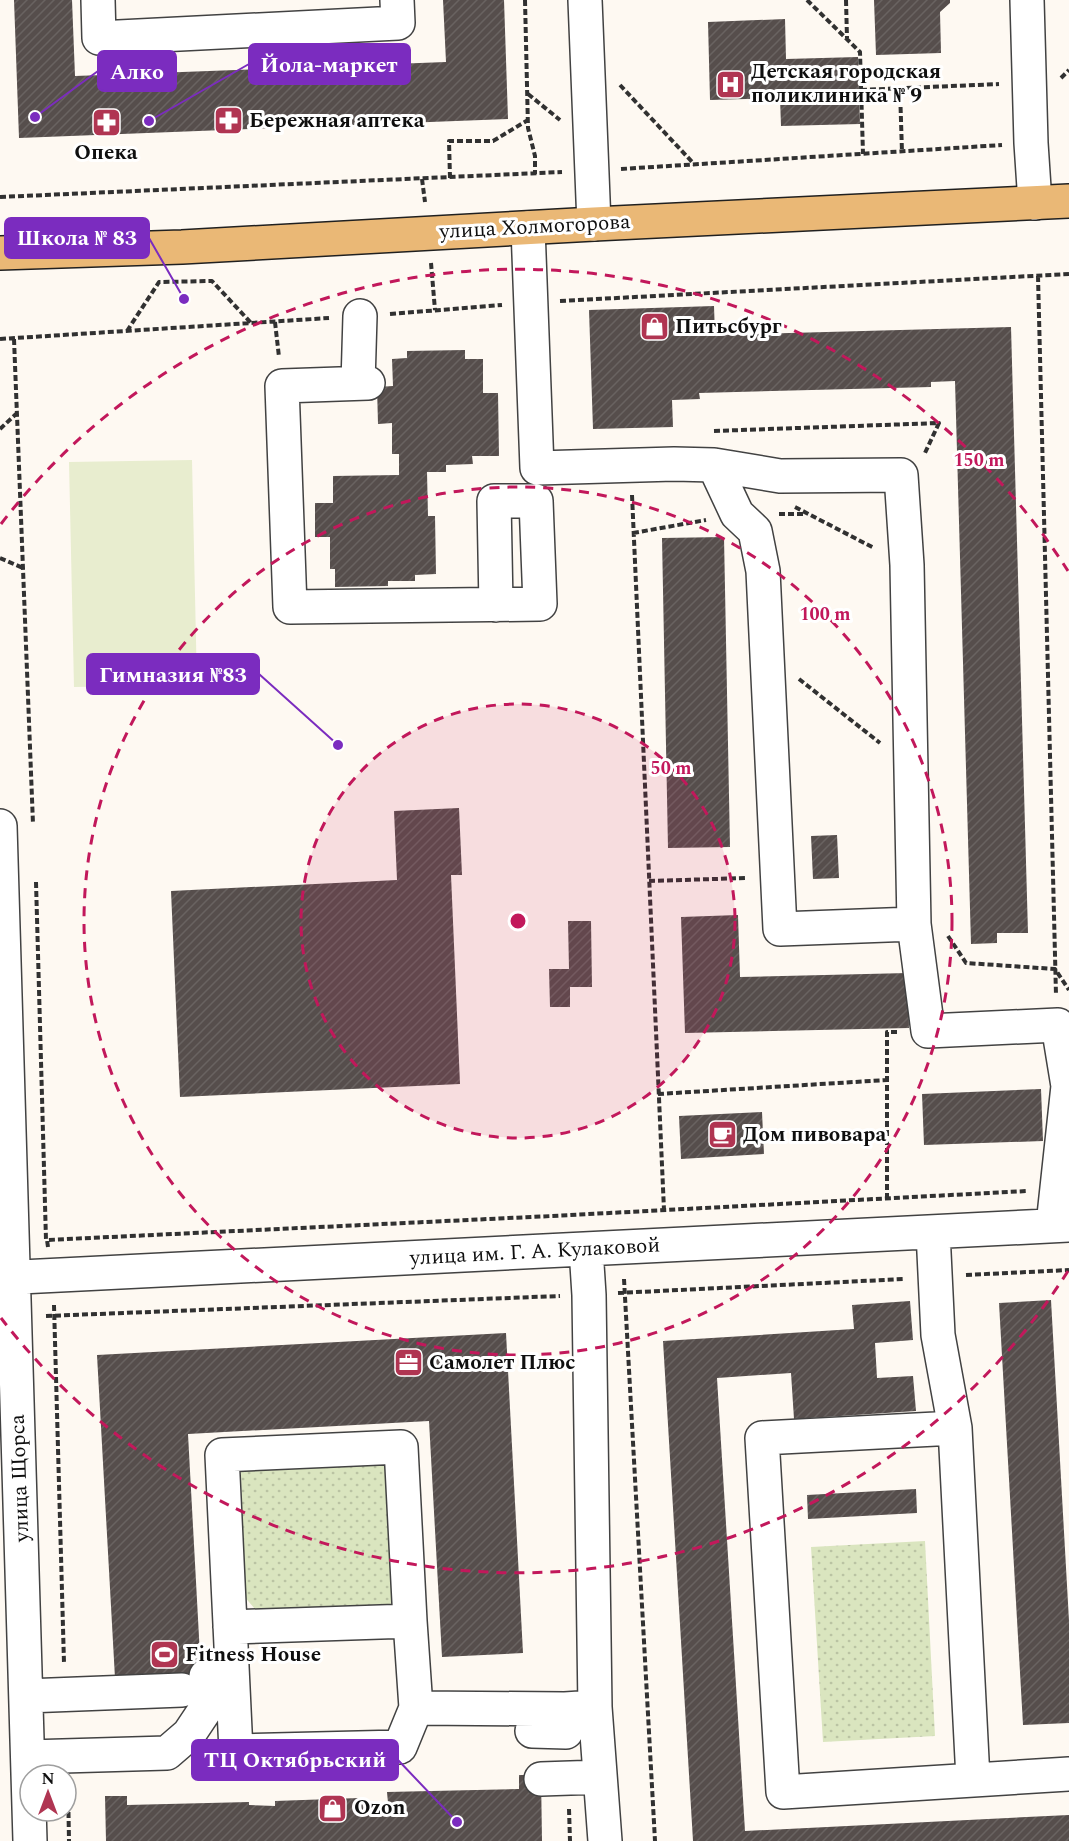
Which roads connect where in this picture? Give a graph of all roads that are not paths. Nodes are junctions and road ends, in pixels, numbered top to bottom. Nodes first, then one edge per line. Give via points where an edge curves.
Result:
1 (98, 0) edge
2 (397, 0) edge
3 (585, 0) edge
4 (1027, 0) edge
5 (1069, 201) edge
6 (1035, 203) junction
7 (594, 224) junction
8 (528, 228) junction
9 (0, 253) edge
10 (360, 316) dead end
11 (714, 465) junction
12 (537, 468) junction
13 (536, 501) junction
14 (496, 605) junction
15 (0, 826) edge
16 (914, 924) junction
17 (2, 987) edge
18 (1061, 1225) edge
19 (933, 1232) junction
20 (586, 1249) junction
21 (7, 1278) edge
22 (9, 1417) edge
23 (955, 1428) junction
24 (410, 1621) junction
25 (230, 1626) junction
26 (26, 1696) junction
27 (595, 1707) junction
28 (416, 1708) junction
29 (532, 1731) dead end
30 (566, 1732) dead end
31 (27, 1757) junction
32 (1069, 1774) edge
33 (600, 1777) junction
34 (541, 1779) dead end
35 (973, 1779) junction
36 (30, 1841) edge
37 (605, 1841) edge

1 - 2 street via 99,38 398,23
3 - 7 street
4 - 6 street
5 - 6 main road, улица Холмогорова
6 - 7 main road, улица Холмогорова
7 - 8 main road, улица Холмогорова
8 - 9 main road, улица Холмогорова
8 - 12 street
10 - 14 street via 363,383 282,386 290,607
11 - 12 street
11 - 16 street via 738,514 755,531 763,571 780,929
11 - 16 street via 780,476 901,475 907,565
12 - 13 street
13 - 14 street via 494,501
13 - 14 street via 540,604
15 - 17 street, улица Щорса
16 - 18 street via 928,1031 1058,1025 1068,1086 1058,1189
17 - 21 street, улица Щорса via 8,1139
18 - 19 street, улица им. Г. А. Кулаковой
19 - 20 street, улица им. Г. А. Кулаковой
19 - 23 street via 938,1335
20 - 21 street, улица им. Г. А. Кулаковой
20 - 27 street
21 - 22 street, улица Щорса
22 - 26 street, улица Щорса
23 - 35 street
23 - 35 street via 762,1438 783,1792
24 - 25 street
24 - 25 street via 401,1448 222,1455
24 - 28 street
25 - 28 street via 236,1751 400,1748
26 - 31 street, улица Щорса
26 - 31 street via 194,1683 205,1710 189,1734 167,1753
27 - 28 street
27 - 33 street
29 - 30 street
31 - 36 street, улица Щорса
32 - 35 street
33 - 34 street
33 - 37 street

